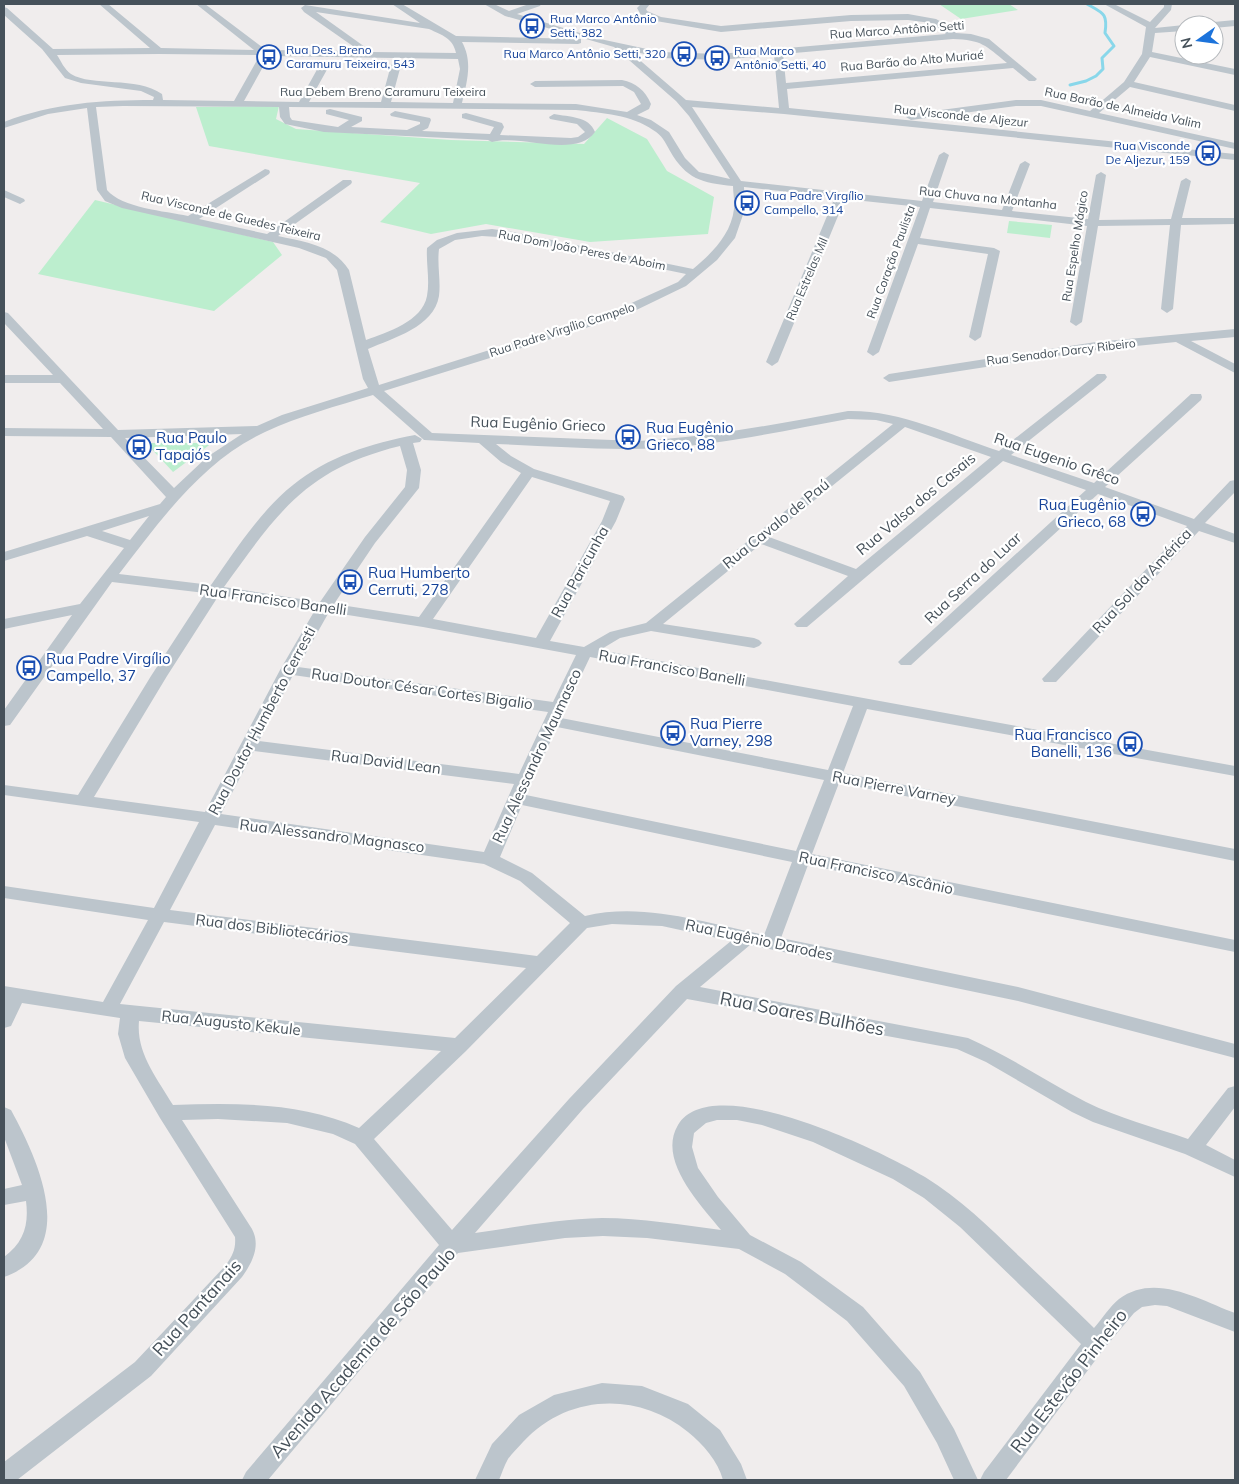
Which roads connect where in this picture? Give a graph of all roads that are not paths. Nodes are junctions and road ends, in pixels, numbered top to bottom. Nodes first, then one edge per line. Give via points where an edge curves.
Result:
1 (6, 4) edge
2 (103, 4) edge
3 (200, 4) edge
4 (396, 4) edge
5 (488, 4) edge
6 (537, 4) edge
7 (653, 4) edge
8 (1108, 4) edge
9 (1168, 4) edge
10 (302, 6) edge
11 (643, 7) edge
12 (4, 10) edge
13 (508, 14) junction
14 (434, 28) junction
15 (1174, 28) edge
16 (1150, 29) junction
17 (953, 36) junction
18 (456, 39) junction
19 (598, 41) junction
20 (618, 46) junction
21 (159, 51) junction
22 (778, 52) junction
23 (265, 54) junction
24 (1147, 54) junction
25 (54, 55) junction
26 (370, 55) junction
27 (660, 55) junction
28 (463, 56) junction
29 (633, 60) junction
30 (396, 65) dead end
31 (1015, 65) junction
32 (324, 66) dead end
33 (1235, 72) edge
34 (1032, 79) dead end
35 (535, 84) dead end
36 (1128, 84) junction
37 (782, 86) junction
38 (158, 102) junction
39 (238, 103) junction
40 (684, 103) junction
41 (91, 104) junction
42 (284, 104) junction
43 (303, 104) junction
44 (386, 104) junction
45 (457, 106) junction
46 (1235, 108) edge
47 (784, 110) junction
48 (330, 112) dead end
49 (1093, 113) junction
50 (395, 114) dead end
51 (466, 116) dead end
52 (627, 116) junction
53 (554, 117) dead end
54 (886, 121) junction
55 (4, 125) edge
56 (340, 130) junction
57 (426, 130) junction
58 (492, 139) junction
59 (1235, 146) edge
60 (944, 154) dead end
61 (1235, 157) edge
62 (1025, 164) dead end
63 (265, 172) dead end
64 (1101, 175) dead end
65 (1186, 181) dead end
66 (346, 182) dead end
67 (738, 184) junction
68 (4, 193) edge
69 (841, 196) junction
70 (20, 200) dead end
71 (927, 205) junction
72 (1006, 213) junction
73 (190, 220) junction
74 (1235, 221) edge
75 (1176, 222) junction
76 (1092, 223) junction
77 (270, 238) junction
78 (912, 240) junction
79 (696, 273) junction
80 (1167, 308) dead end
81 (4, 316) edge
82 (1076, 322) dead end
83 (4, 333) edge
84 (20, 333) junction
85 (1235, 333) edge
86 (975, 337) dead end
87 (1177, 338) junction
88 (361, 348) junction
89 (873, 352) dead end
90 (772, 362) dead end
91 (1235, 368) edge
92 (1101, 377) dead end
93 (889, 378) dead end
94 (4, 379) edge
95 (64, 379) junction
96 (375, 390) junction
97 (1196, 397) dead end
98 (865, 415) joint
99 (902, 423) junction
100 (258, 429) junction
101 (4, 432) edge
102 (114, 433) junction
103 (429, 437) junction
104 (481, 438) junction
105 (405, 441) junction
106 (999, 455) junction
107 (528, 472) junction
108 (1235, 484) edge
109 (1094, 489) junction
110 (169, 501) junction
111 (1196, 525) junction
112 (88, 531) junction
113 (758, 538) junction
114 (1235, 539) edge
115 (132, 546) junction
116 (4, 557) edge
117 (858, 575) junction
118 (108, 578) junction
119 (214, 590) junction
120 (324, 607) junction
121 (85, 608) junction
122 (423, 622) junction
123 (4, 624) edge
124 (802, 624) dead end
125 (650, 626) junction
126 (754, 643) dead end
127 (540, 644) junction
128 (584, 652) junction
129 (906, 662) dead end
130 (288, 670) junction
131 (1050, 679) dead end
132 (862, 702) junction
133 (7, 713) edge
134 (554, 715) junction
135 (248, 745) junction
136 (1235, 771) edge
137 (834, 776) junction
138 (524, 780) junction
139 (4, 790) edge
140 (517, 798) junction
141 (82, 802) junction
142 (209, 820) junction
143 (1235, 855) edge
144 (802, 857) junction
145 (490, 859) junction
146 (4, 892) edge
147 (160, 915) junction
148 (581, 923) junction
149 (746, 938) junction
150 (770, 942) junction
151 (1235, 946) edge
152 (541, 962) junction
153 (683, 991) junction
154 (10, 994) edge
155 (108, 1008) junction
156 (130, 1013) junction
157 (4, 1021) edge
158 (458, 1046) junction
159 (1235, 1051) edge
160 (1235, 1093) edge
161 (167, 1113) junction
162 (4, 1115) edge
163 (362, 1138) junction
164 (1192, 1148) junction
165 (1235, 1169) edge
166 (35, 1191) junction
167 (4, 1197) edge
168 (743, 1241) junction
169 (452, 1245) junction
170 (4, 1268) edge
171 (1235, 1323) edge
172 (1095, 1343) junction
173 (4, 1476) edge
174 (254, 1480) edge
175 (488, 1480) edge
176 (735, 1480) edge
177 (966, 1480) edge
178 (992, 1480) edge

1 - 25 street
2 - 21 street
3 - 23 street
4 - 14 street
5 - 13 street, Rua Marco Antônio Setti
6 - 13 street
7 - 11 street
8 - 16 street
9 - 16 street via 1164,14
10 - 14 street
10 - 26 street
11 - 17 street via 644,14 659,19 721,29 850,18 908,17 932,21
12 - 25 street
13 - 19 street, Rua Marco Antônio Setti
14 - 18 street
15 - 16 street
16 - 24 street
17 - 22 street, Rua Marco Antônio Setti
17 - 31 street, Rua Marco Antônio Setti via 986,41
18 - 19 street
18 - 28 street
19 - 20 street, Rua Marco Antônio Setti
20 - 27 street, Rua Marco Antônio Setti
20 - 29 street, Rua Padre Virgílio Campelo
21 - 23 street
21 - 25 street
22 - 27 street, Rua Marco Antônio Setti
22 - 37 street
23 - 26 street
23 - 39 street
24 - 33 street
24 - 36 street
25 - 38 street via 60,69 70,77 150,90 159,96
26 - 28 street
27 - 29 street
28 - 45 street via 466,69
29 - 40 street, Rua Padre Virgílio Campelo
30 - 44 street
31 - 34 street, Rua Marco Antônio Setti
31 - 37 street, Rua Barão do Alto Muriaé
32 - 43 street
35 - 52 street via 631,85 646,104
36 - 46 street
36 - 49 street
37 - 47 street
38 - 39 street, Rua Debem Breno Caramuru Teixeira
38 - 41 street, Rua Debem Breno Caramuru Teixeira
39 - 42 street, Rua Debem Breno Caramuru Teixeira
40 - 47 street, Rua Visconde de Aljezur
40 - 67 street, Rua Padre Virgílio Campelo
41 - 55 street, Rua Debem Breno Caramuru Teixeira via 47,110
41 - 73 street, Rua Visconde de Guedes Teixeira via 102,190 109,199
42 - 43 street, Rua Debem Breno Caramuru Teixeira
42 - 56 street via 285,117 289,122
43 - 44 street, Rua Debem Breno Caramuru Teixeira
44 - 45 street, Rua Debem Breno Caramuru Teixeira
45 - 52 street, Rua Debem Breno Caramuru Teixeira via 576,108
47 - 54 street, Rua Visconde de Aljezur
48 - 56 street via 358,119
49 - 54 street, Rua Barão de Almeida Valim via 1029,102
49 - 59 street, Rua Barão de Almeida Valim
50 - 57 street via 425,119
51 - 58 street via 498,125
52 - 67 street, Rua Debem Breno Caramuru Teixeira via 650,124 665,134 691,173
53 - 58 street via 585,124 590,132 581,140 570,141
54 - 61 street, Rua Visconde de Aljezur
56 - 57 street via 407,134
57 - 58 street
60 - 71 street, Rua Coração Paulista
62 - 72 street
63 - 73 street
64 - 76 street, Rua Espelho Mágico
65 - 75 street
66 - 77 street
67 - 69 street, Rua Chuva na Montanha
67 - 79 street, Rua Padre Virgílio Campelo via 740,209 729,238
68 - 70 street
69 - 71 street, Rua Chuva na Montanha
69 - 90 street, Rua Estrelas Mil
71 - 72 street, Rua Chuva na Montanha
71 - 78 street, Rua Coração Paulista
72 - 76 street, Rua Chuva na Montanha
73 - 77 street, Rua Visconde de Guedes Teixeira
74 - 75 street, Rua Chuva na Montanha
75 - 76 street, Rua Chuva na Montanha
75 - 80 street
76 - 82 street, Rua Espelho Mágico
77 - 88 street, Rua Visconde de Guedes Teixeira via 324,252 337,259
78 - 86 street via 994,251
78 - 89 street, Rua Coração Paulista
79 - 88 street, Rua Dom João Peres de Aboim via 514,235 490,233 449,238 433,248 431,306 410,326
79 - 96 street, Rua Padre Virgílio Campelo via 682,284 620,313
81 - 84 street
83 - 84 street
84 - 95 street
85 - 87 street, Rua Senador Darcy Ribeiro
87 - 91 street
87 - 93 street, Rua Senador Darcy Ribeiro via 1096,346
88 - 96 street, Rua Visconde de Guedes Teixeira
92 - 106 street, Rua Valsa dos Casais
94 - 95 street
95 - 102 street
96 - 100 street, Rua Padre Virgílio Campelo
96 - 103 street
97 - 109 street, Rua Serra do Luar
98 - 99 street, Rua Eugenio Grêco
98 - 104 street, Rua Eugênio Grieco via 666,444
99 - 106 street, Rua Eugenio Grêco
99 - 113 street, Rua Cavalo de Paú
100 - 102 street
100 - 110 street via 217,455 189,478
101 - 102 street
102 - 110 street
103 - 104 street, Rua Eugênio Grieco
103 - 105 street, Rua Eugênio Grieco
104 - 107 street
105 - 119 street, Rua Eugênio Grieco via 320,471 297,487 278,506
105 - 120 street, Rua Doutor Humberto Cerresti via 415,482
106 - 109 street, Rua Eugenio Grêco
106 - 117 street, Rua Valsa dos Casais
107 - 122 street
107 - 127 street, Rua Paricunha via 618,499
108 - 111 street, Rua Sol da América
109 - 111 street, Rua Eugenio Grêco
109 - 129 street, Rua Serra do Luar
110 - 112 street
110 - 115 street
111 - 114 street, Rua Eugenio Grêco
111 - 131 street, Rua Sol da América
112 - 115 street
112 - 116 street
113 - 117 street
113 - 125 street, Rua Cavalo de Paú
115 - 118 street
117 - 124 street, Rua Valsa dos Casais
118 - 119 street, Rua Francisco Banelli
118 - 121 street
119 - 120 street, Rua Francisco Banelli
119 - 141 street, Rua Eugênio Grieco
120 - 122 street, Rua Francisco Banelli
120 - 130 street, Rua Doutor Humberto Cerresti
121 - 123 street
121 - 133 street
122 - 127 street, Rua Francisco Banelli
125 - 126 street, Rua Cavalo de Paú
125 - 128 street, Rua Cavalo de Paú via 614,636
127 - 128 street, Rua Francisco Banelli
128 - 132 street, Rua Francisco Banelli
128 - 134 street, Rua Alessandro Maumasco
130 - 134 street, Rua Doutor César Cortes Bigalio
130 - 135 street, Rua Doutor Humberto Cerresti
132 - 136 street, Rua Francisco Banelli
132 - 137 street
134 - 137 street, Rua Pierre Varney
134 - 138 street, Rua Alessandro Maumasco
135 - 138 street, Rua David Lean
135 - 142 street, Rua Doutor Humberto Cerresti
137 - 143 street, Rua Pierre Varney
137 - 144 street
138 - 140 street, Rua Alessandro Maumasco
139 - 141 street, Rua Alessandro Magnasco
140 - 144 street, Rua Francisco Ascânio
140 - 145 street, Rua Alessandro Maumasco
141 - 142 street, Rua Alessandro Magnasco
142 - 145 street, Rua Alessandro Magnasco
142 - 147 street, Rua Doutor Humberto Cerresti
144 - 150 street
144 - 151 street, Rua Francisco Ascânio
145 - 148 street, Rua Alessandro Magnasco via 517,872
146 - 147 street, Rua dos Bibliotecários
147 - 152 street, Rua dos Bibliotecários
147 - 155 street, Rua Doutor Humberto Cerresti
148 - 149 street, Rua Eugênio Darodes via 603,917 628,916
148 - 152 street
149 - 150 street, Rua Eugênio Darodes
149 - 153 street
150 - 159 street, Rua Eugênio Darodes via 1018,994
152 - 158 street
153 - 164 street, Rua Soares Bulhões via 962,1043 1100,1117
153 - 169 street via 576,1104
154 - 155 street, Rua Augusto Kekule
154 - 157 street
155 - 156 street, Rua Augusto Kekule
156 - 158 street, Rua Augusto Kekule
156 - 161 street, Rua Pantanais via 130,1046
158 - 163 street
160 - 164 street
161 - 163 street via 218,1111 287,1115 338,1127
161 - 173 street, Rua Pantanais via 245,1235 247,1246 242,1260 143,1369
162 - 166 street
163 - 169 street
164 - 165 street, Rua Soares Bulhões
166 - 167 street
166 - 170 street via 39,1220 34,1238 26,1252
168 - 169 street, Avenida Academia de São Paulo via 602,1227
168 - 172 street via 702,1191 685,1163 681,1142 685,1128 697,1118 717,1112 740,1112 786,1124 866,1155 919,1184 967,1219
168 - 177 street, Avenida Academia de São Paulo via 794,1268 854,1314 912,1379 946,1436
169 - 174 street, Avenida Academia de São Paulo
171 - 172 street, Rua Estevão Pinheiro via 1189,1304 1155,1296 1138,1299 1126,1306
172 - 178 street, Rua Estevão Pinheiro
175 - 176 street via 500,1451 527,1422 562,1402 602,1393 642,1396 680,1411 712,1437

